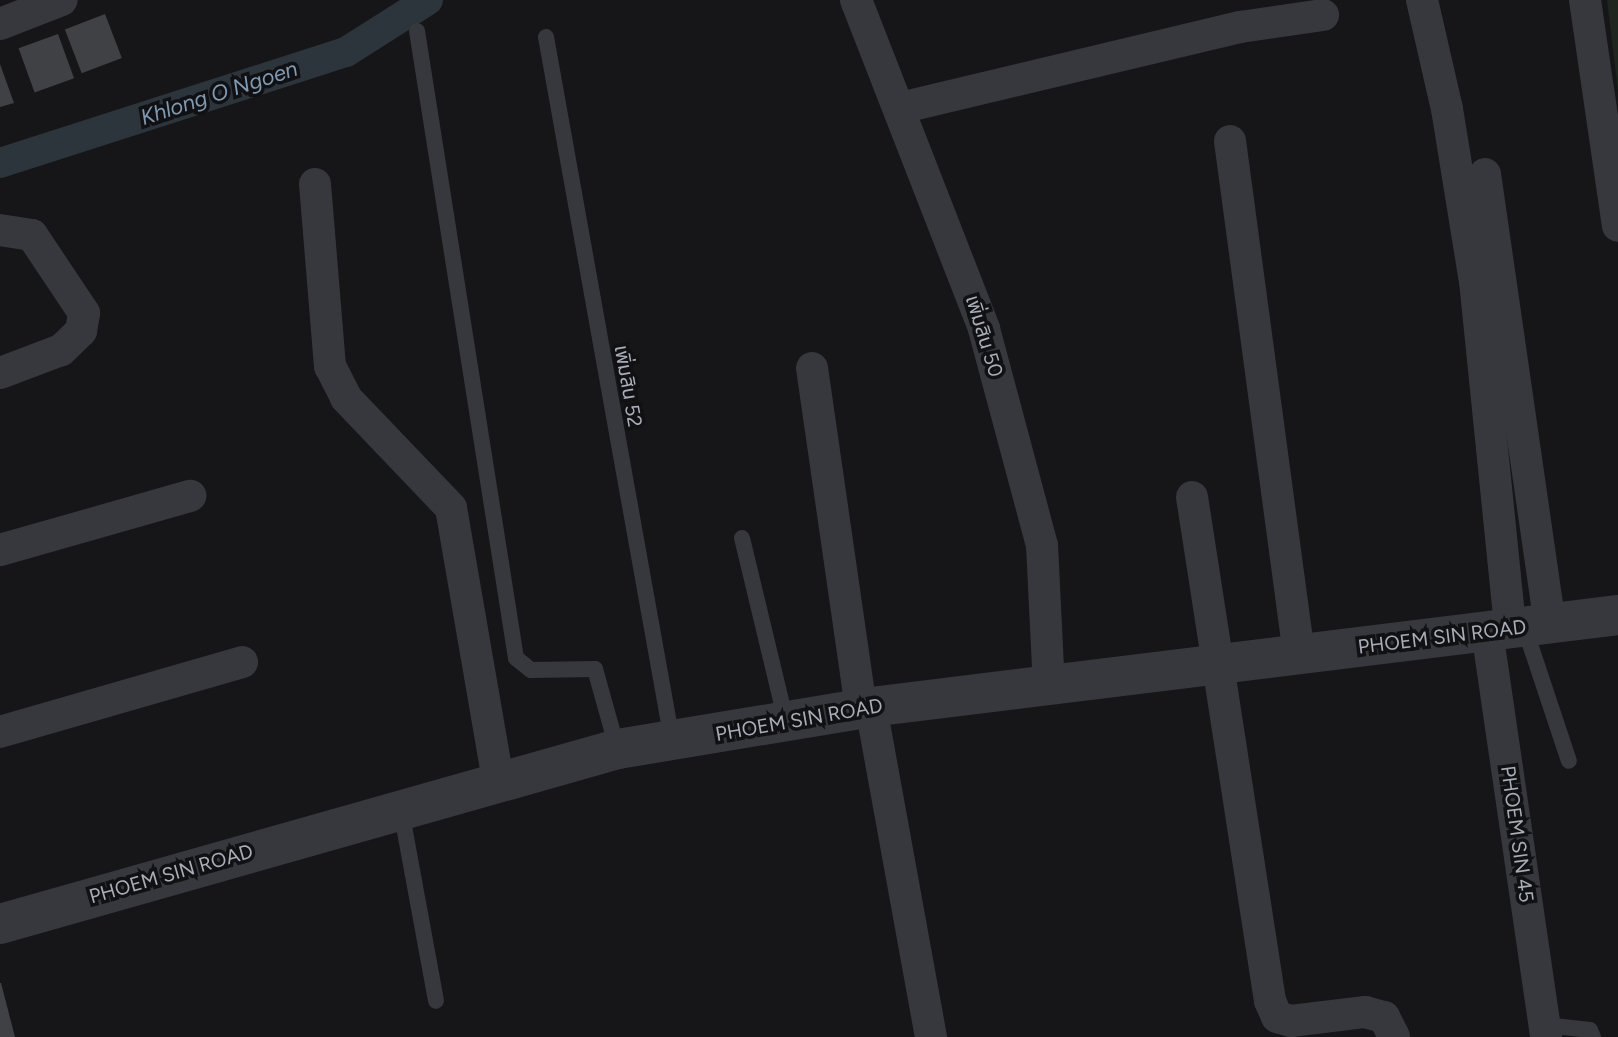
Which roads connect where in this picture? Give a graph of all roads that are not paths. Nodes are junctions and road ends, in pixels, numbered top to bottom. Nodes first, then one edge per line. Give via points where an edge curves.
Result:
1 (62, 0) edge
2 (856, 0) edge
3 (1422, 0) edge
4 (1585, 0) edge
5 (1237, 14) edge
6 (1323, 15) dead end
7 (0, 24) edge
8 (417, 31) dead end
9 (546, 37) dead end
10 (900, 108) junction
11 (1230, 141) dead end
12 (1485, 174) dead end
13 (315, 184) dead end
14 (1618, 226) edge
15 (0, 230) edge
16 (812, 368) dead end
17 (0, 373) edge
18 (190, 496) dead end
19 (1192, 497) dead end
20 (742, 538) dead end
21 (0, 550) edge
22 (1618, 615) edge
23 (1518, 628) junction
24 (1299, 655) junction
25 (242, 662) dead end
26 (1216, 666) junction
27 (1049, 687) junction
28 (866, 708) junction
29 (786, 721) junction
30 (0, 732) edge
31 (672, 742) junction
32 (618, 749) junction
33 (1569, 761) dead end
34 (498, 781) junction
35 (401, 807) junction
36 (0, 924) edge
37 (436, 1001) dead end
38 (1546, 1031) edge
39 (931, 1037) edge
40 (1394, 1037) edge
41 (1593, 1037) edge

1 - 7 street
2 - 10 street, เพิ่มสิน 50
3 - 23 street via 1447,109 1475,281
4 - 14 street
5 - 6 street
5 - 10 street
8 - 32 lane via 516,658 531,670 595,669
9 - 31 lane, เพิ่มสิน 52
10 - 27 street, เพิ่มสิน 50 via 984,329 1042,545
11 - 24 street
12 - 23 street
13 - 34 street via 330,366 346,398 451,508
15 - 17 street via 32,235 84,313 81,331 61,350
16 - 28 street
18 - 21 street
19 - 26 street
20 - 29 lane
22 - 23 street, PHOEM SIN ROAD
23 - 24 street, PHOEM SIN ROAD
23 - 33 lane
23 - 38 street, PHOEM SIN 45
24 - 26 street, PHOEM SIN ROAD
25 - 30 street
26 - 27 street, PHOEM SIN ROAD
26 - 40 street via 1277,1017 1291,1021 1365,1012 1384,1017
27 - 28 street, PHOEM SIN ROAD
28 - 29 street, PHOEM SIN ROAD
28 - 39 street
29 - 31 street, PHOEM SIN ROAD
31 - 32 street, PHOEM SIN ROAD
32 - 34 street, PHOEM SIN ROAD
34 - 35 street, PHOEM SIN ROAD
35 - 36 street, PHOEM SIN ROAD
35 - 37 lane
38 - 41 lane via 1590,1030

